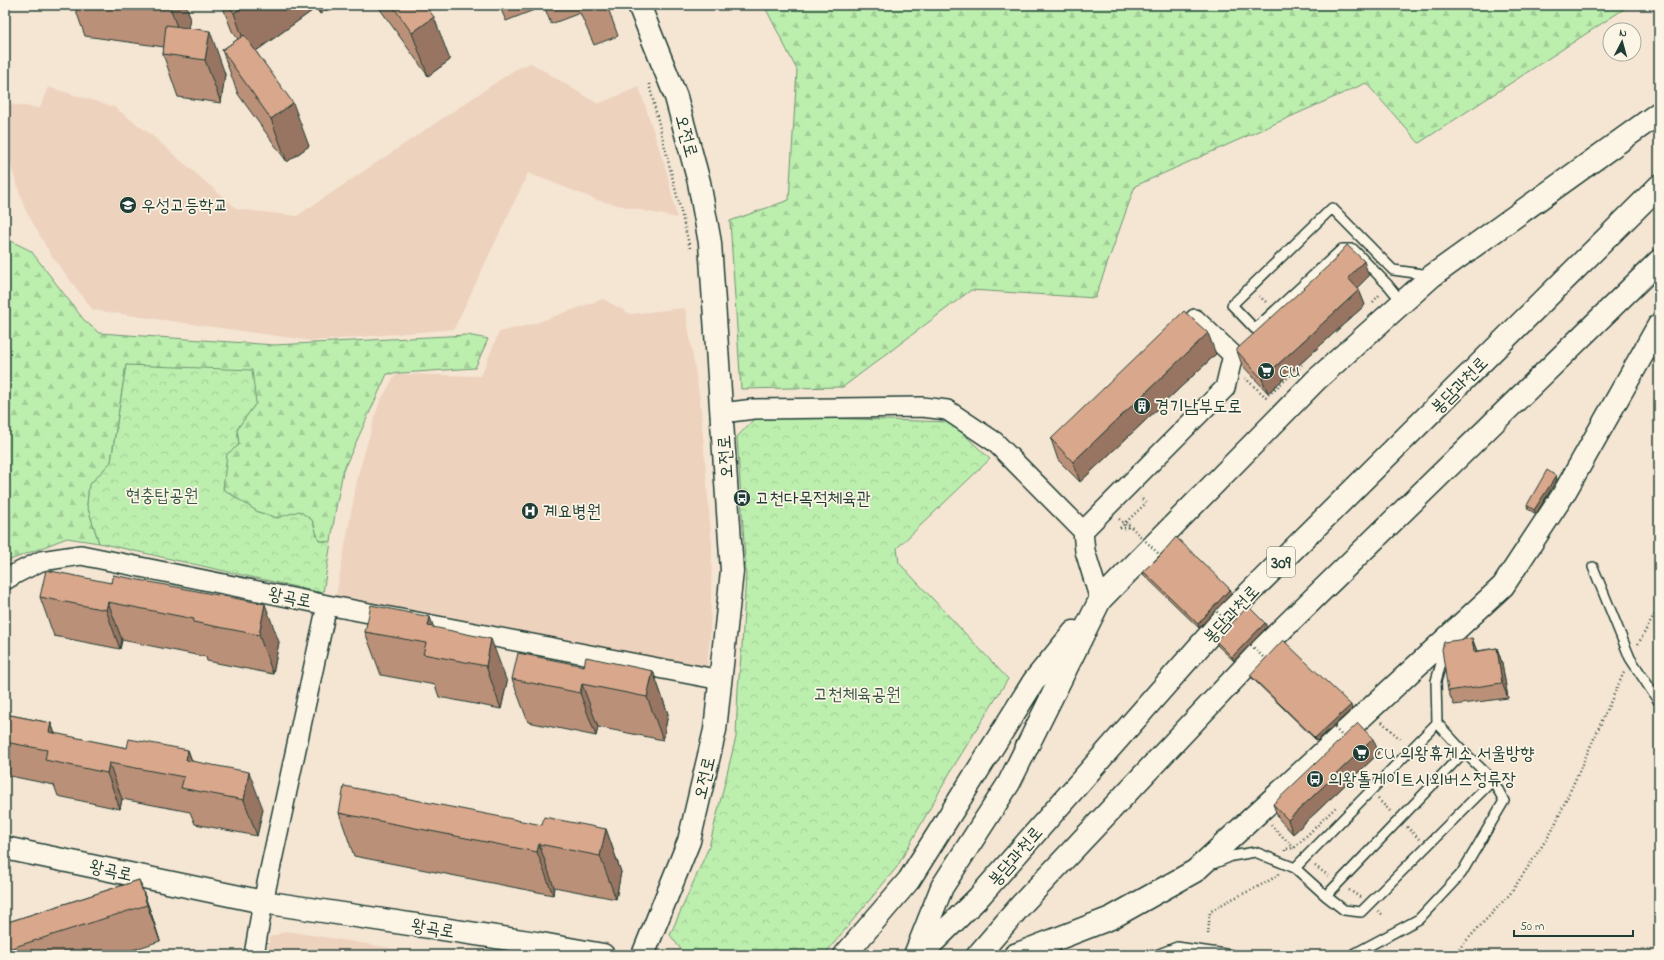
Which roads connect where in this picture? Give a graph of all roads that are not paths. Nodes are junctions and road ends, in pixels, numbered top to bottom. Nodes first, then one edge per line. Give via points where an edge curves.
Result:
1 (639, 5) edge
2 (1659, 113) edge
3 (1659, 186) edge
4 (1659, 261) edge
5 (1432, 276) junction
6 (1402, 302) junction
7 (1195, 318) dead end
8 (1659, 325) edge
9 (722, 413) junction
10 (1083, 531) junction
11 (1593, 567) dead end
12 (5, 580) edge
13 (1100, 600) junction
14 (327, 605) junction
15 (1449, 634) junction
16 (721, 680) junction
17 (1659, 702) edge
18 (1437, 723) junction
19 (1464, 752) junction
20 (1493, 780) junction
21 (5, 848) edge
22 (1295, 868) junction
23 (1195, 871) junction
24 (1326, 896) junction
25 (263, 902) junction
26 (254, 955) edge
27 (603, 955) edge
28 (642, 955) edge
29 (845, 955) edge
30 (915, 955) edge
31 (920, 955) edge
32 (978, 955) edge
33 (1015, 955) edge
34 (1156, 955) edge
35 (1232, 955) edge
36 (1352, 955) edge

1 - 9 main road, 오전로 via 676,97 699,182 710,243
2 - 5 main road
3 - 31 main road, 봉담과천로 / 309 via 1227,615 978,898
4 - 32 main road, 봉담과천로 via 1265,646 1022,904
5 - 6 main road
5 - 6 lane via 1393,270 1332,208 1232,305 1255,328 1342,249 1353,249
6 - 13 main road via 1316,380
7 - 10 street via 1233,355 1225,388
8 - 15 main road via 1563,495 1503,586
9 - 10 street via 754,409 922,407 947,410 995,442
9 - 16 main road, 오전로 via 732,571
10 - 13 street via 1085,551
11 - 17 lane via 1630,658
12 - 14 street, 왕곡로 via 41,561 82,555
13 - 29 main road via 1034,681 909,880
13 - 30 main road via 1009,783 942,888
14 - 16 street
14 - 25 street, 왕곡로
15 - 18 lane via 1436,681
15 - 23 main road
16 - 28 main road, 오전로 via 715,730 689,841
18 - 19 lane
18 - 22 lane
19 - 20 lane
19 - 24 lane
20 - 24 lane via 1361,912 1344,910
20 - 36 lane via 1504,801 1461,874 1419,919
21 - 25 main road, 왕곡로
22 - 23 lane via 1255,852 1232,856
22 - 24 lane
23 - 33 main road via 1111,918
25 - 26 street
25 - 27 main road, 왕곡로
34 - 35 lane via 1177,947

